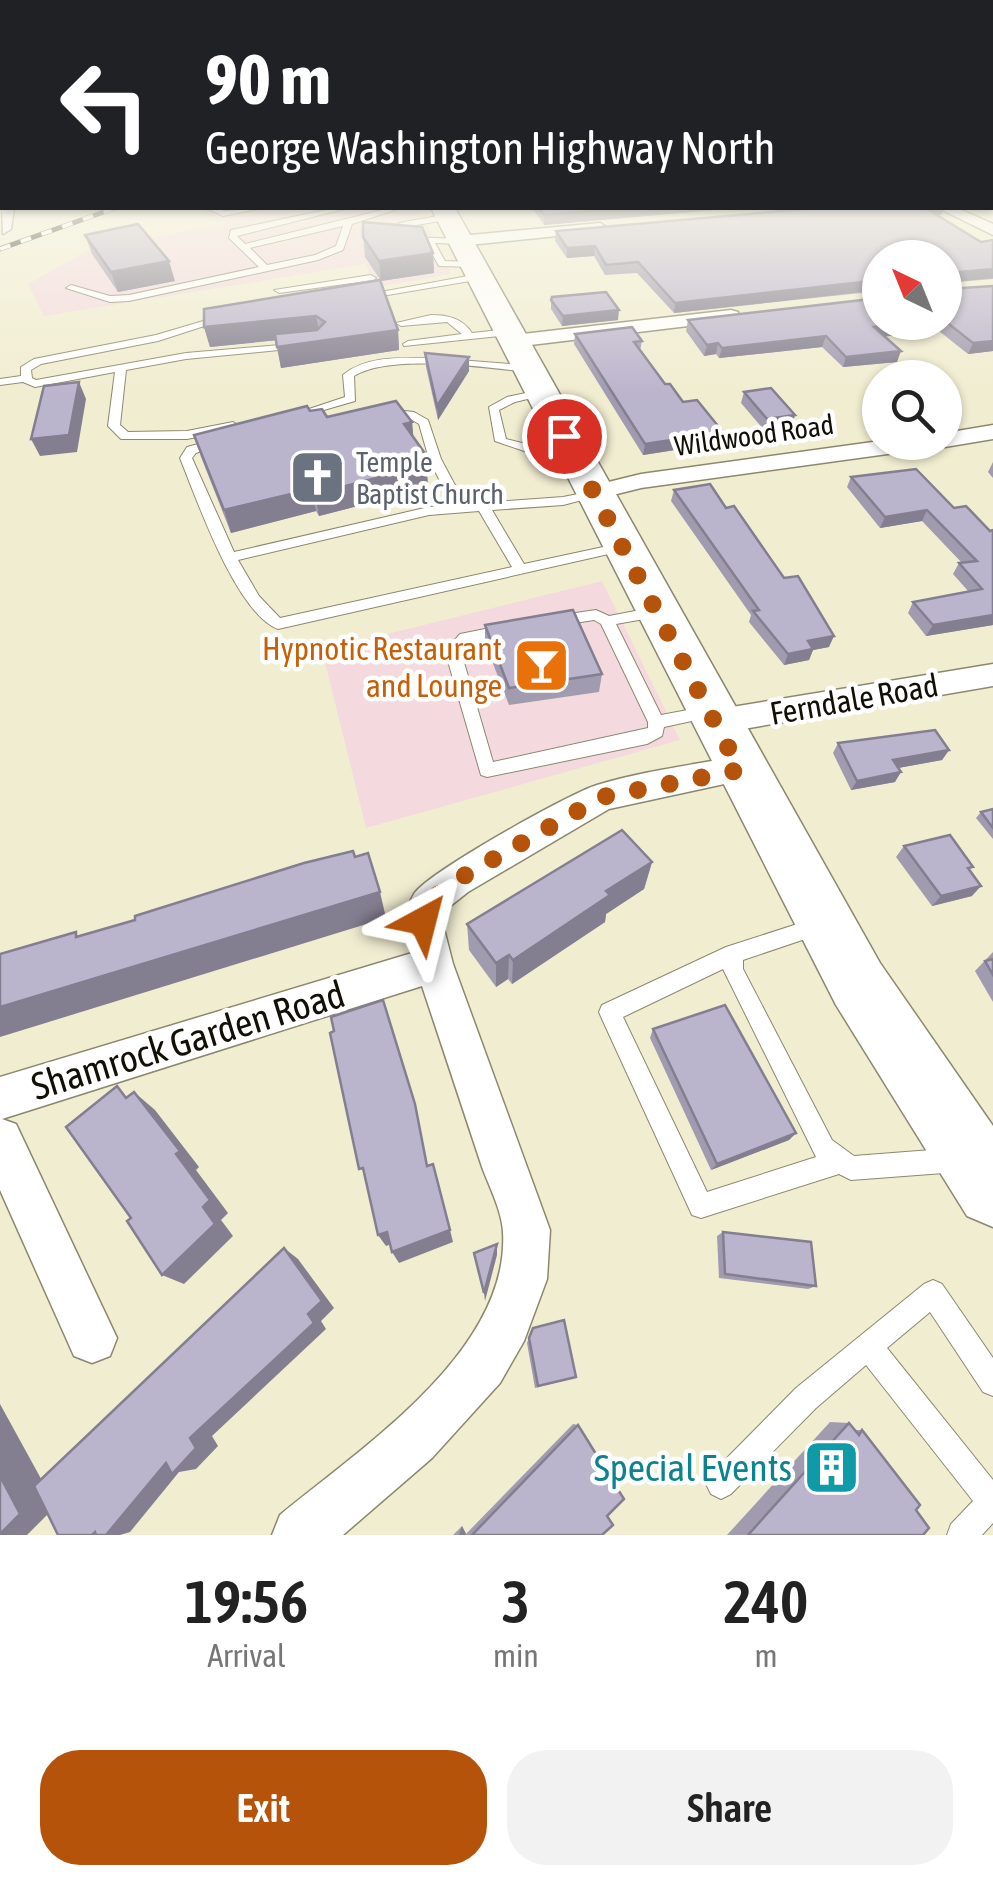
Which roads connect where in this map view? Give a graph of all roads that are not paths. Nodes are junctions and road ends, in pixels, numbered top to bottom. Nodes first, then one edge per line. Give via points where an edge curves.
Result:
1 (248, 252) edge
2 (338, 252) edge
3 (435, 252) edge
4 (466, 252) edge
5 (265, 268) junction
6 (328, 268) junction
7 (476, 271) junction
8 (370, 278) edge
9 (70, 288) dead end
10 (279, 290) dead end
11 (355, 296) edge
12 (394, 308) junction
13 (745, 315) edge
14 (238, 316) edge
15 (320, 343) edge
16 (408, 344) junction
17 (512, 354) junction
18 (414, 361) junction
19 (122, 368) junction
20 (27, 378) junction
21 (0, 382) edge
22 (993, 432) edge
23 (962, 437) edge
24 (862, 451) edge
25 (582, 471) junction
26 (482, 505) junction
27 (459, 506) junction
28 (622, 547) junction
29 (233, 556) junction
30 (520, 569) junction
31 (632, 617) junction
32 (993, 676) edge
33 (711, 717) junction
34 (656, 722) junction
35 (740, 770) junction
36 (824, 924) junction
37 (734, 954) junction
38 (434, 964) junction
39 (0, 1098) edge
40 (0, 1140) edge
41 (842, 1161) junction
42 (986, 1168) edge
43 (92, 1338) dead end
44 (868, 1346) junction
45 (993, 1382) edge
46 (721, 1484) dead end
47 (992, 1501) edge
48 (300, 1535) edge
49 (962, 1535) edge

1 - 5 lane
2 - 6 lane
3 - 7 lane via 442,264
4 - 7 main road
5 - 6 lane
5 - 9 lane via 128,298
6 - 8 lane
6 - 10 lane
7 - 12 lane
7 - 17 main road
11 - 12 lane
12 - 16 lane
12 - 17 lane via 453,318
13 - 17 street
14 - 20 lane via 38,361 27,366
15 - 19 lane
16 - 17 lane
16 - 18 lane
17 - 18 lane
17 - 25 main road
18 - 27 lane via 353,368 353,394 346,403 284,423 410,414 424,422
19 - 20 lane via 42,383
19 - 29 lane via 114,426 125,436 248,430 187,454 219,542
20 - 21 lane
22 - 23 street
24 - 25 street, Wildwood Road via 641,481
25 - 26 lane via 562,502
25 - 28 main road
26 - 27 lane
26 - 30 lane
27 - 29 lane
28 - 30 lane
28 - 31 main road
29 - 30 lane via 262,615 278,624
31 - 33 main road
31 - 34 lane
31 - 34 lane via 591,615 476,635 458,644 454,659 487,770 647,737
32 - 33 street, Ferndale Road
33 - 34 lane
33 - 35 main road
35 - 36 main road
35 - 38 street via 602,797 455,881 429,902 423,921
36 - 37 lane
36 - 42 main road
37 - 41 lane via 733,970 824,1148
37 - 41 lane via 610,1012 700,1206
38 - 39 street, Shamrock Garden Road
38 - 48 street via 527,1230 528,1265 514,1312 484,1363 428,1424
40 - 43 street
41 - 42 lane via 851,1168
44 - 45 lane via 933,1293
44 - 46 lane
44 - 47 lane
47 - 49 lane

